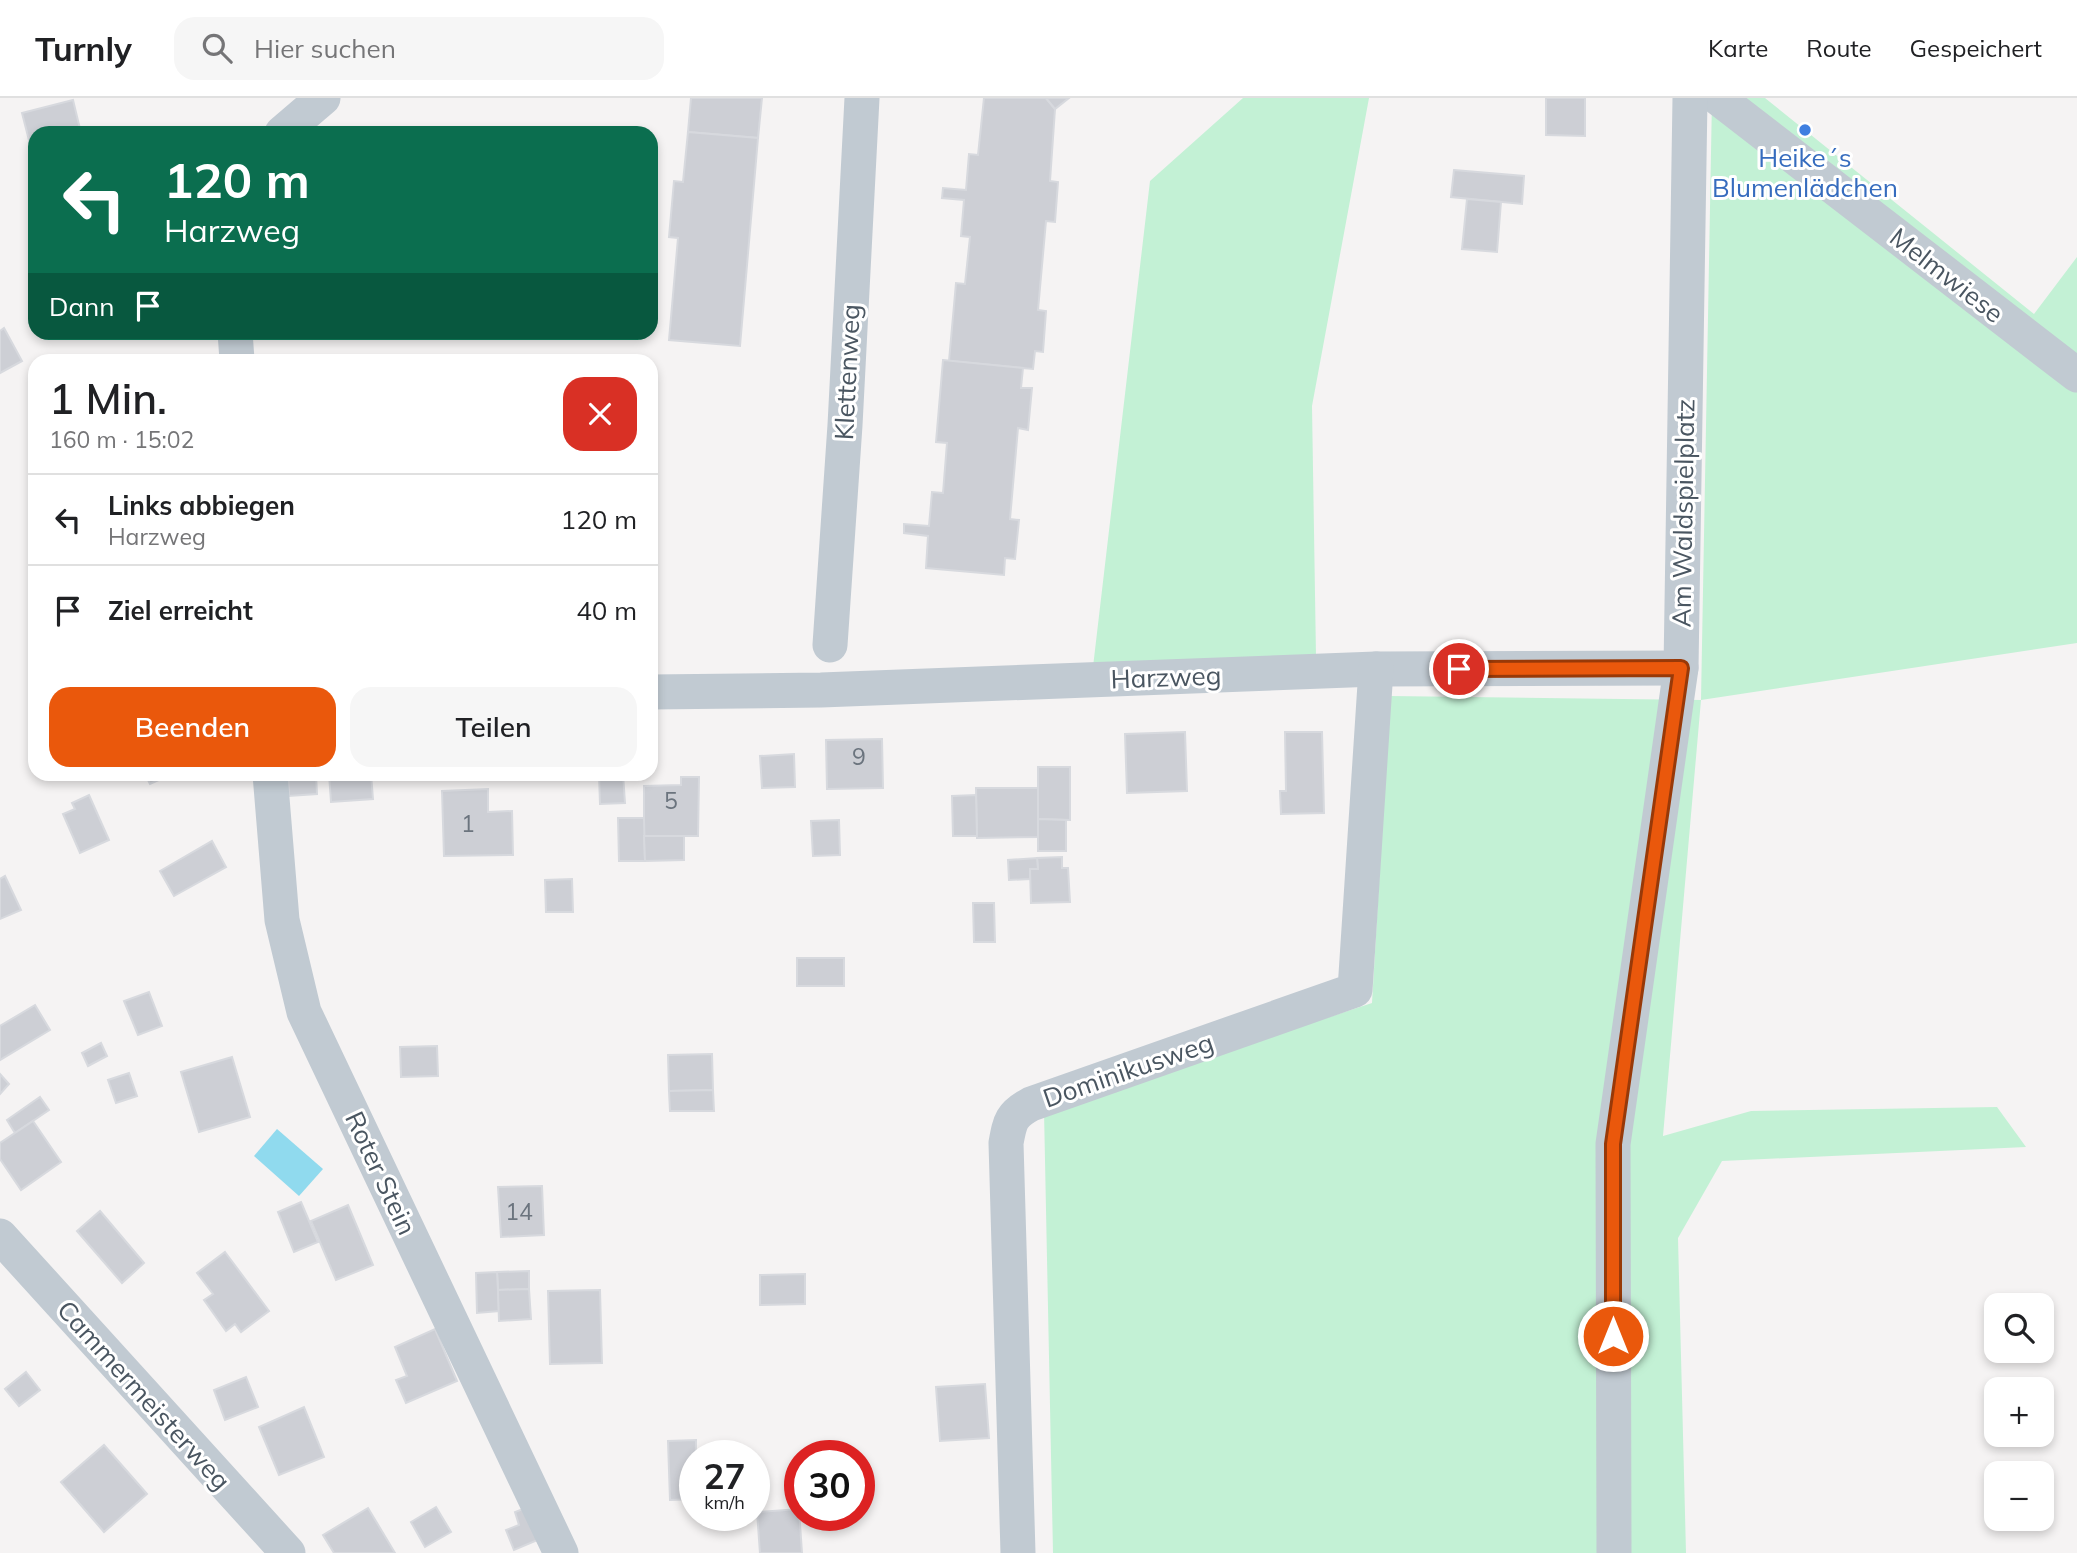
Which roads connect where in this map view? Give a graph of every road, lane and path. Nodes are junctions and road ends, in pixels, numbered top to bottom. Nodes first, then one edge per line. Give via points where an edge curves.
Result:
1 (323, 98) edge
2 (862, 98) edge
3 (1690, 98) edge
4 (1718, 98) edge
5 (290, 126) edge
6 (2077, 375) edge
7 (830, 645) dead end
8 (1681, 668) junction
9 (1376, 670) junction
10 (658, 692) edge
11 (271, 781) edge
12 (0, 1236) edge
13 (288, 1553) edge
14 (561, 1553) edge
15 (1018, 1553) edge
16 (1614, 1553) edge

1 - 5 street
2 - 7 street, Klettenweg
3 - 8 street, Am Waldspielplatz
4 - 6 street, Melmwiese
8 - 9 street, Harzweg
8 - 16 street, Am Waldspielplatz via 1613,1144
9 - 10 street, Harzweg
9 - 15 street, Dominikusweg via 1355,990 1031,1104 1010,1122 1006,1143
11 - 14 street, Roter Stein via 282,920 304,1012
12 - 13 street, Cammermeisterweg

